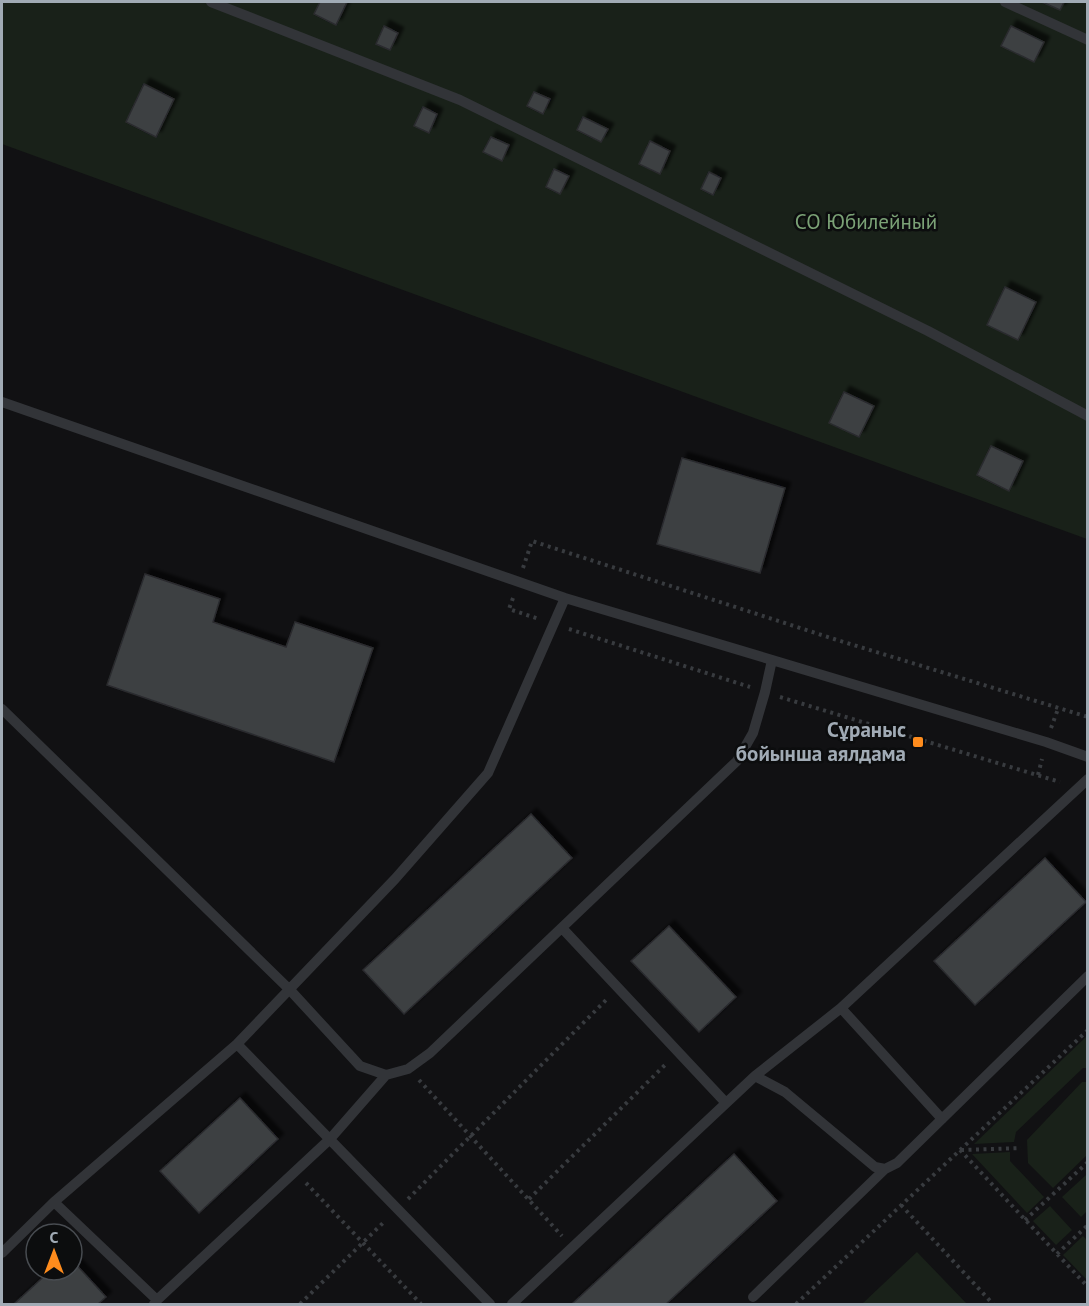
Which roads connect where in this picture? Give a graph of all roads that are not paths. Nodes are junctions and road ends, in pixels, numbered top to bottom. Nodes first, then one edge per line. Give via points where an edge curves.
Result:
1 (211, 2) edge
2 (1005, 2) edge
3 (1088, 40) edge
4 (2, 402) edge
5 (1088, 416) edge
6 (565, 598) junction
7 (772, 660) junction
8 (2, 709) edge
9 (1088, 757) edge
10 (1088, 779) edge
11 (562, 927) junction
12 (1088, 976) edge
13 (290, 990) junction
14 (841, 1008) junction
15 (237, 1044) junction
16 (386, 1075) junction
17 (755, 1076) junction
18 (726, 1103) junction
19 (942, 1119) junction
20 (330, 1139) junction
21 (885, 1169) junction
22 (54, 1202) junction
23 (2, 1253) edge
24 (753, 1297) dead end
25 (156, 1302) edge
26 (490, 1305) edge
27 (512, 1305) edge

1 - 5 lane via 460,100 928,331
2 - 3 lane
4 - 6 lane
6 - 7 lane
6 - 13 lane via 488,773
7 - 9 lane
7 - 11 lane via 753,733 736,761
8 - 13 lane
10 - 14 lane
11 - 16 lane via 430,1053 408,1069
11 - 18 lane
12 - 19 lane
13 - 15 lane
13 - 16 lane via 360,1066
14 - 17 lane
14 - 19 lane
15 - 20 lane
15 - 22 lane
16 - 20 lane
17 - 18 lane
17 - 21 lane via 785,1092 875,1167
18 - 27 lane
19 - 21 lane via 897,1163
20 - 25 lane
20 - 26 lane
21 - 24 lane
22 - 23 lane
22 - 25 lane

